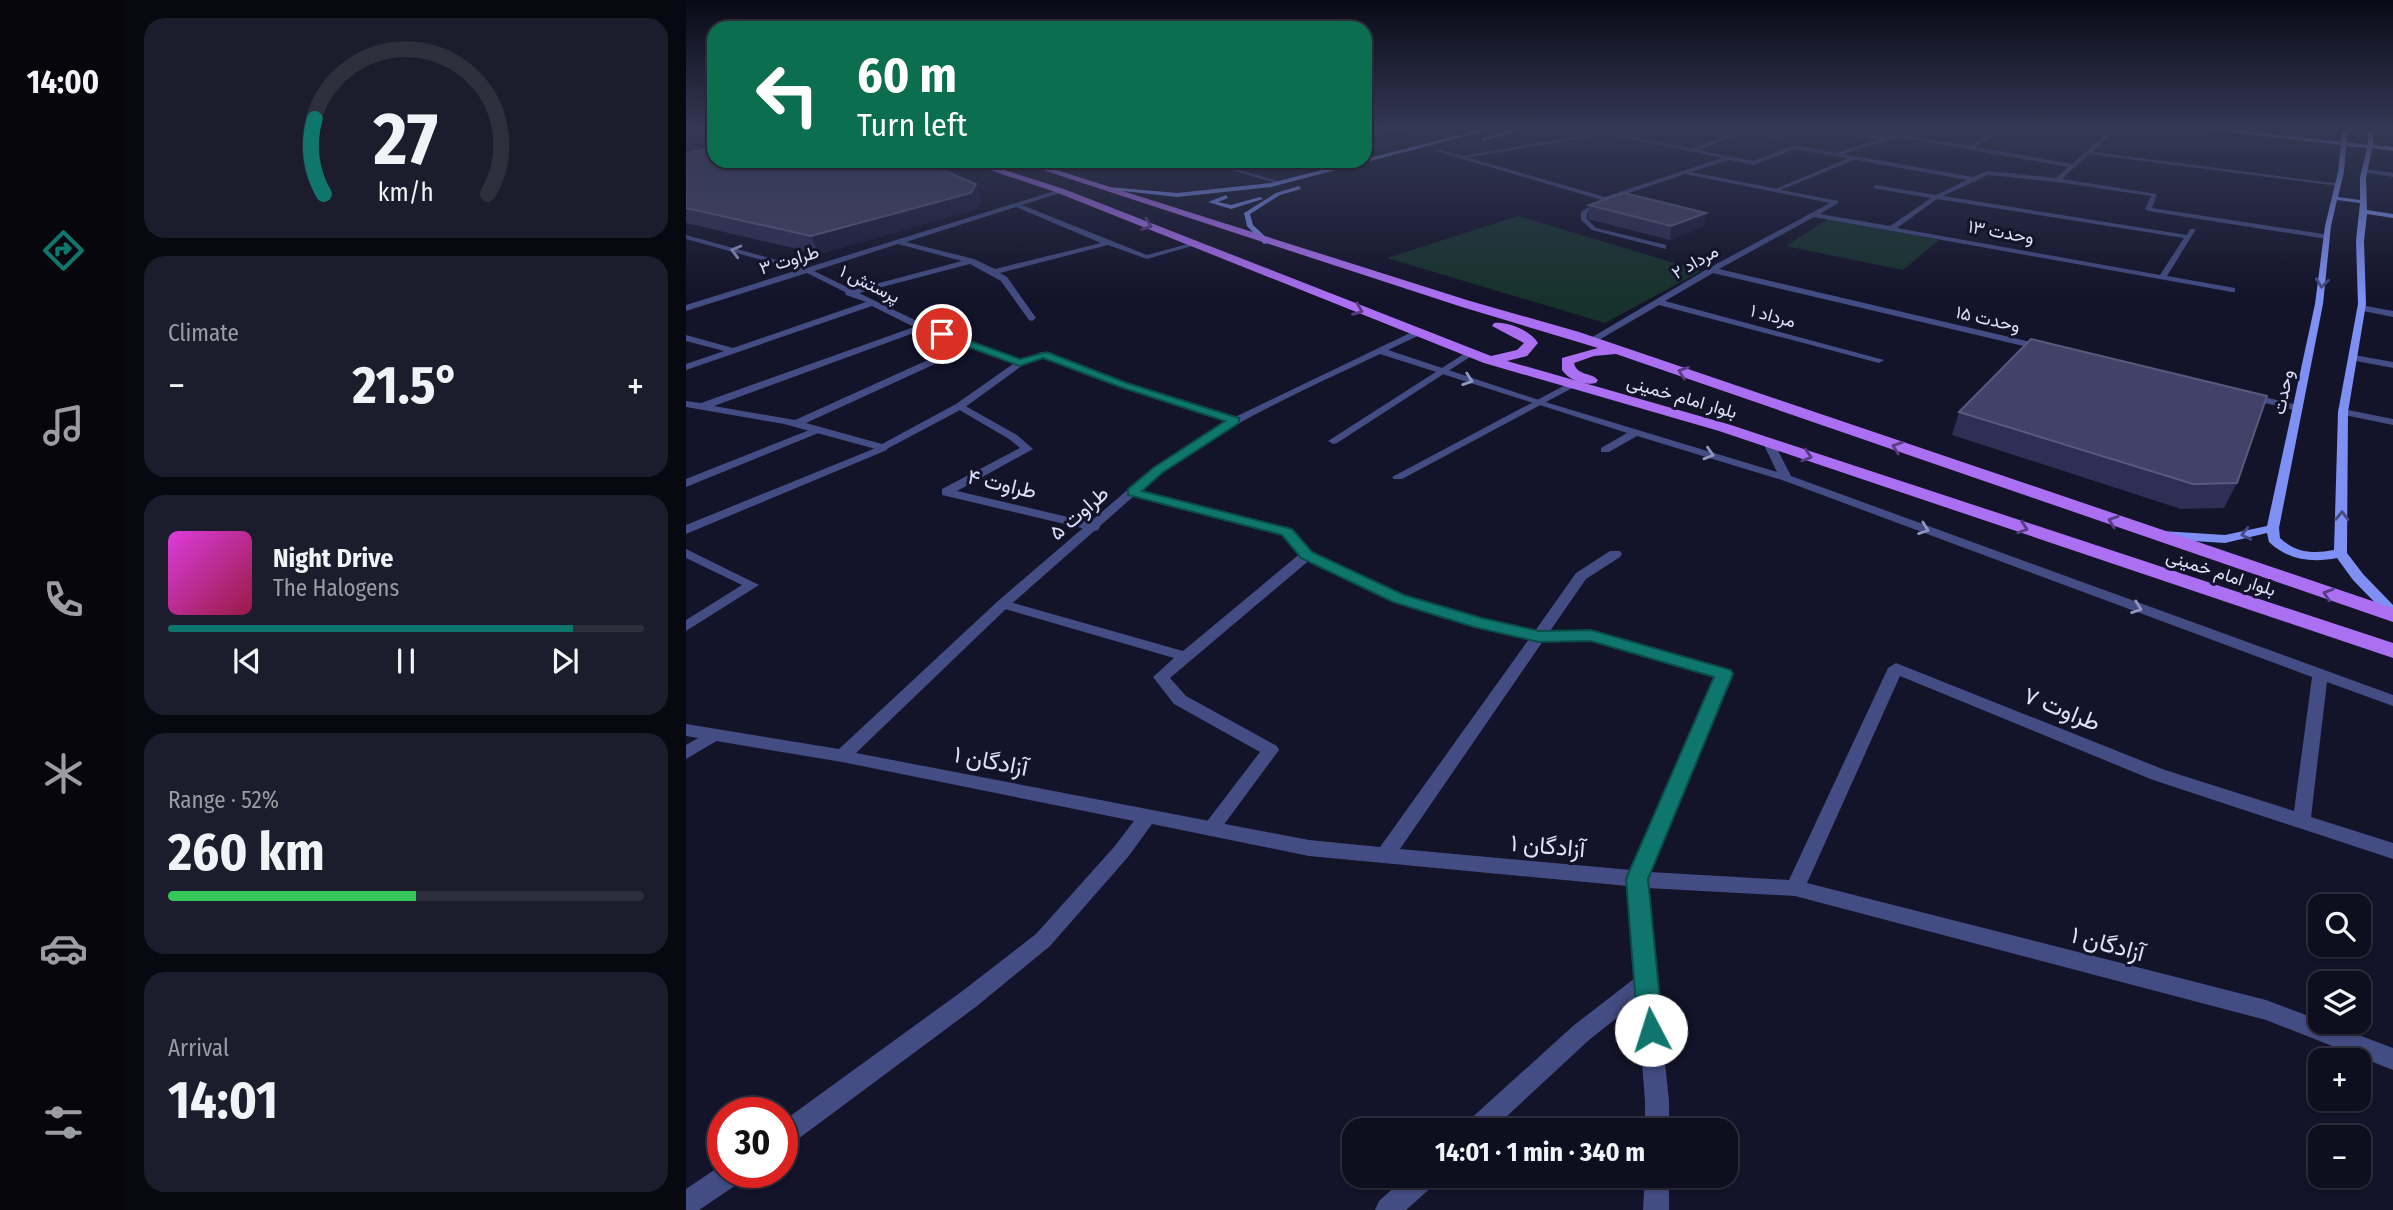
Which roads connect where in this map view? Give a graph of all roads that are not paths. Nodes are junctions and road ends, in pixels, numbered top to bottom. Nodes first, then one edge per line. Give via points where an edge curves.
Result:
1 (1041, 184) edge
2 (1093, 184) edge
3 (1555, 184) edge
4 (1650, 184) edge
5 (1747, 184) edge
6 (1789, 184) edge
7 (1961, 184) edge
8 (2086, 184) edge
9 (2338, 184) edge
10 (2342, 184) edge
11 (1271, 185) joint
12 (1303, 187) dead end
13 (1875, 187) dead end
14 (2364, 187) joint
15 (1108, 189) junction
16 (1776, 190) junction
17 (1061, 191) junction
18 (1278, 194) junction
19 (1937, 197) junction
20 (2334, 198) junction
21 (1605, 199) junction
22 (1016, 205) junction
23 (2364, 207) junction
24 (1815, 215) junction
25 (2393, 216) edge
26 (2201, 218) junction
27 (1891, 229) junction
28 (686, 237) edge
29 (2189, 237) junction
30 (2327, 237) junction
31 (898, 242) junction
32 (1268, 242) junction
33 (1108, 243) junction
34 (1195, 244) junction
35 (1663, 247) edge
36 (971, 261) junction
37 (1712, 270) junction
38 (809, 271) junction
39 (995, 272) junction
40 (2162, 278) junction
41 (2232, 289) dead end
42 (849, 293) junction
43 (1658, 302) junction
44 (872, 303) junction
45 (1466, 304) junction
46 (686, 308) edge
47 (2361, 308) junction
48 (2393, 314) edge
49 (1032, 318) dead end
50 (922, 327) junction
51 (1417, 333) junction
52 (686, 338) edge
53 (1592, 341) junction
54 (970, 344) junction
55 (732, 350) junction
56 (2053, 350) edge
57 (1380, 351) junction
58 (1470, 353) junction
59 (1634, 355) junction
60 (2354, 358) junction
61 (1489, 360) junction
62 (1879, 360) dead end
63 (1020, 362) junction
64 (2393, 365) edge
65 (686, 366) edge
66 (1442, 371) junction
67 (1573, 385) junction
68 (2244, 395) edge
69 (1538, 403) junction
70 (686, 404) edge
71 (960, 405) junction
72 (700, 407) junction
73 (2298, 408) junction
74 (2343, 412) junction
75 (1235, 420) junction
76 (2393, 422) edge
77 (796, 424) junction
78 (1725, 428) junction
79 (817, 430) junction
80 (1637, 432) junction
81 (1333, 441) dead end
82 (1769, 443) junction
83 (883, 448) junction
84 (1605, 450) dead end
85 (1398, 477) dead end
86 (1786, 478) junction
87 (686, 483) edge
88 (1133, 492) junction
89 (1094, 527) junction
90 (2273, 528) junction
91 (686, 530) edge
92 (2154, 535) junction
93 (686, 553) edge
94 (2340, 553) junction
95 (1615, 554) dead end
96 (1307, 555) junction
97 (1003, 604) junction
98 (2393, 614) edge
99 (686, 626) edge
100 (1539, 636) junction
101 (2393, 651) edge
102 (1186, 656) junction
103 (2320, 676) junction
104 (2393, 701) edge
105 (686, 730) edge
106 (714, 735) junction
107 (686, 753) edge
108 (842, 756) junction
109 (1147, 817) junction
110 (2302, 821) junction
111 (1211, 829) junction
112 (2393, 851) edge
113 (1385, 855) junction
114 (1637, 879) junction
115 (1795, 888) junction
116 (1646, 982) junction
117 (2393, 1059) edge
118 (1488, 1118) edge
119 (1657, 1118) edge
120 (798, 1125) edge
121 (710, 1188) edge
122 (1412, 1188) edge
123 (1657, 1188) edge
124 (686, 1204) edge
125 (1388, 1210) edge
126 (1656, 1210) edge

1 - 17 main road, بلوار امام خمینی
2 - 15 main road, بلوار امام خمینی
3 - 21 street
4 - 21 street
5 - 16 street
6 - 16 street
7 - 19 street
8 - 26 street via 2155,195 2148,209
9 - 20 street, وحدت
10 - 14 street
11 - 15 street via 1177,195
11 - 18 street via 1211,202 1231,207
12 - 18 street
13 - 19 street
14 - 23 street
15 - 32 main road, بلوار امام خمینی
16 - 24 street via 1836,202
17 - 22 street, طراوت ۳
17 -> 34 main road, بلوار امام خمینی
18 - 32 street via 1247,213 1252,229
19 - 27 street
19 - 29 street
20 - 23 street
20 - 30 street, وحدت
21 - 35 street via 1584,212 1584,220 1594,229
22 - 31 street, طراوت ۳
22 - 33 street
23 - 25 street
23 - 47 street
24 - 27 street, وحدت ۱۳
24 - 37 street, مرداد ۲
26 - 29 street
26 - 30 street
27 - 40 street, وحدت ۱۳
38 -> 28 street, پرستش ۱
29 - 40 street
30 -> 73 street, وحدت
31 - 36 street
31 - 38 street, طراوت ۳
32 - 45 main road, بلوار امام خمینی
33 - 34 street via 1147,257
33 - 39 street
34 -> 51 main road, بلوار امام خمینی
36 - 39 street
36 - 42 street
37 - 43 street, مرداد ۲
37 - 56 street, وحدت ۱۵
38 - 42 street, پرستش ۱
38 - 46 street, طراوت ۳
39 - 49 street
40 - 41 street, وحدت ۱۳
42 - 44 street, پرستش ۱
43 - 53 street, مرداد ۲
43 - 62 street, مرداد ۱
44 - 50 street, پرستش ۱
44 - 55 street
45 - 53 main road, بلوار امام خمینی
45 - 61 main road via 1466,313 1517,332 1531,343 1522,353
47 - 48 street
47 - 60 street
50 - 54 street, پرستش ۱
50 - 72 street
51 - 57 street, طراوت ۵
51 - 58 main road, بلوار امام خمینی
52 - 55 street
53 - 59 main road, بلوار امام خمینی
54 - 63 street, پرستش ۱
54 - 77 street
55 - 65 street
57 - 66 street
57 - 75 street, طراوت ۵
58 - 61 main road, بلوار امام خمینی
58 - 66 street
59 - 78 main road via 1592,352 1567,361 1567,368 1572,374
92 -> 59 main road, بلوار امام خمینی
60 - 64 street
60 - 74 street
61 - 67 main road, بلوار امام خمینی
63 - 71 street
63 - 75 street, پرستش ۱ via 1044,354
66 -> 69 street
66 - 81 street
67 - 69 street
67 - 78 main road, بلوار امام خمینی
68 - 73 street
69 - 80 street
69 - 85 street
70 - 72 street
71 - 83 street
71 - 89 street, طراوت ۴ via 1027,449 946,492
72 - 77 street
73 - 90 street, وحدت
74 - 76 street
94 -> 74 street
75 - 88 street, طراوت ۵ via 1157,470
77 - 79 street
78 - 82 main road, بلوار امام خمینی
79 - 83 street
79 - 87 street
80 - 84 street
80 -> 86 street
82 - 86 street
82 -> 101 main road, بلوار امام خمینی
83 - 91 street
86 -> 103 street
88 - 89 street, طراوت ۵
88 - 96 street via 1287,532
89 - 97 street, طراوت ۵
90 -> 92 street via 2225,539
90 - 94 street via 2274,539 2294,552 2321,558
98 -> 92 main road, بلوار امام خمینی
93 - 99 street via 752,585
94 - 98 street
95 - 100 street via 1581,576
96 - 100 street via 1398,598
96 - 102 street
97 - 102 street
97 - 108 street, طراوت ۵
100 - 113 street
100 - 114 street via 1591,636 1724,674
102 - 111 street via 1161,677 1180,700 1271,750
103 - 104 street
103 - 110 street
105 - 106 street, آزادگان ۱
106 - 107 street
106 - 108 street, آزادگان ۱
108 - 109 street, آزادگان ۱
109 - 111 street, آزادگان ۱
109 - 120 street via 1043,940
110 - 112 street
110 - 115 street, طراوت ۷ via 2159,775 1896,668
111 - 113 street, آزادگان ۱ via 1310,848
113 - 114 street, آزادگان ۱
114 - 115 street, آزادگان ۱
114 - 116 street
115 - 117 street, آزادگان ۱ via 2266,1010
116 - 118 street via 1581,1032
116 - 119 street
121 - 124 street
122 - 125 street
123 - 126 street

